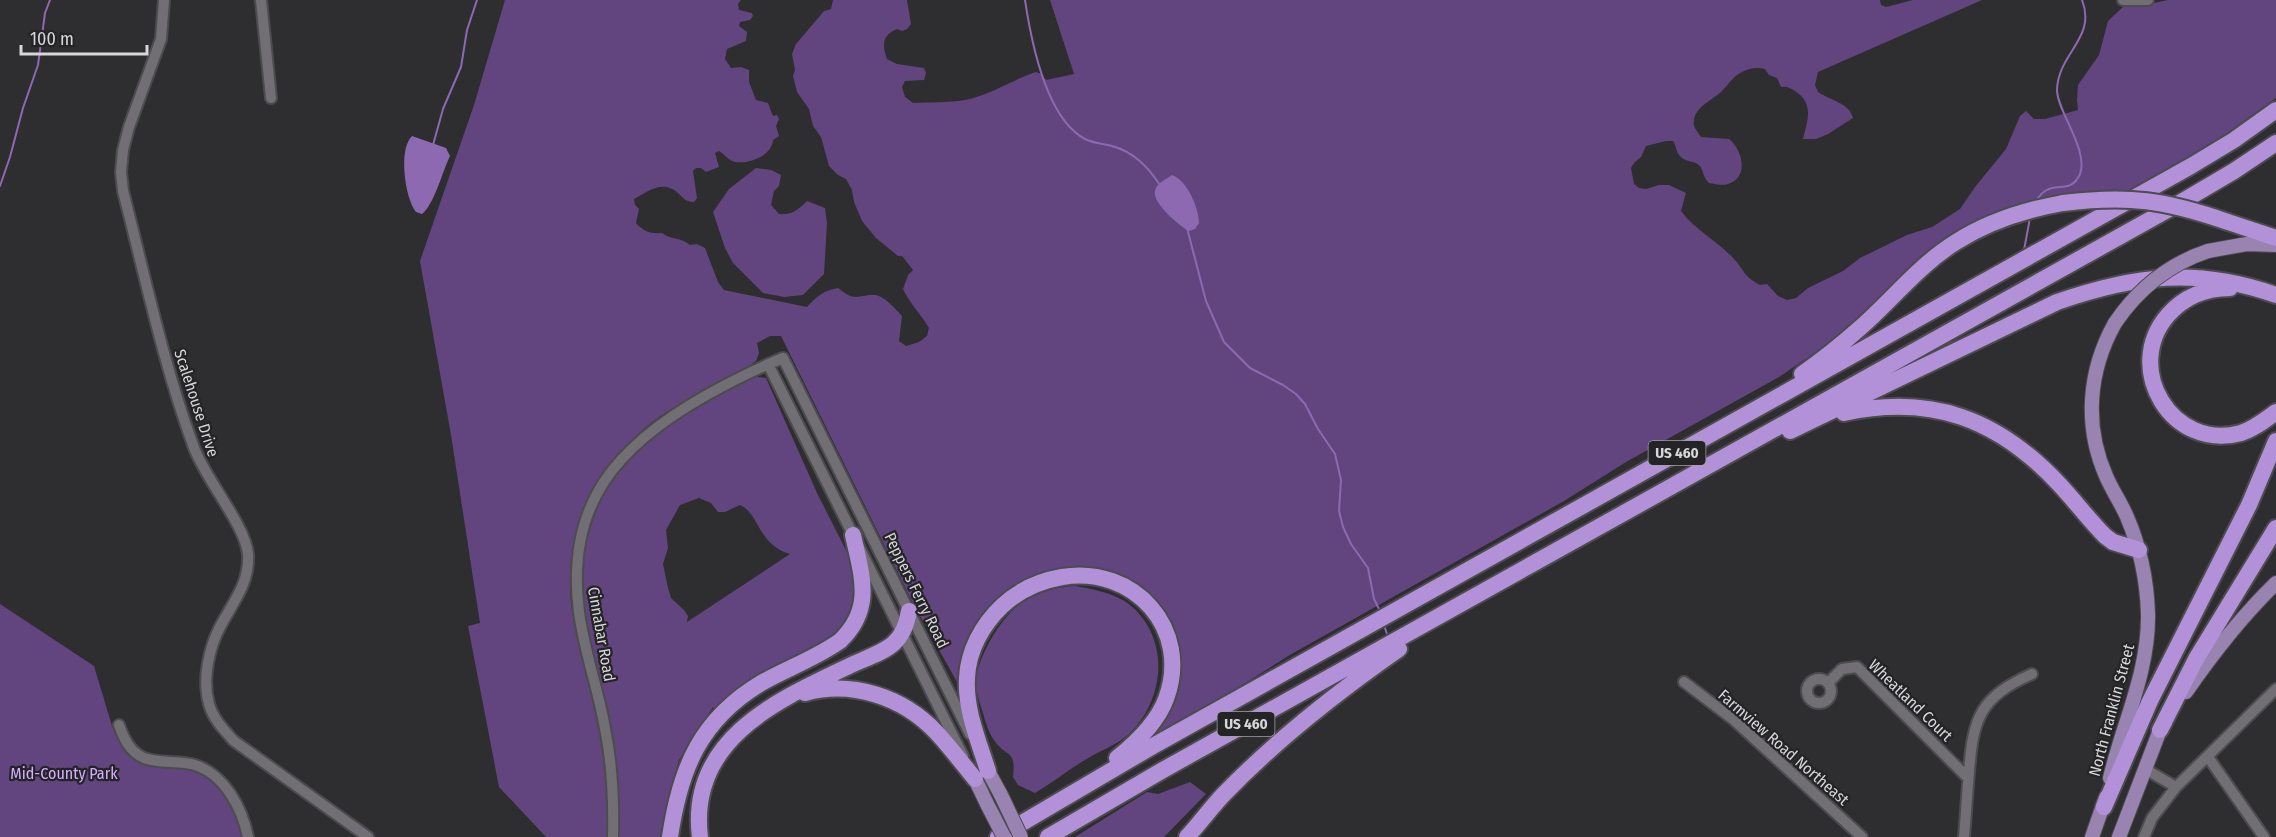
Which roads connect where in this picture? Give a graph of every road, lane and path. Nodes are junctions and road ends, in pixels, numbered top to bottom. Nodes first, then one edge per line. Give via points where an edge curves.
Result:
1 (164, 0) edge
2 (261, 0) edge
3 (2123, 0) edge
4 (2148, 0) edge
5 (271, 98) dead end
6 (2276, 110) edge
7 (2276, 143) edge
8 (2276, 238) edge
9 (2276, 245) edge
10 (2256, 289) junction
11 (2276, 295) edge
12 (783, 358) joint
13 (768, 364) junction
14 (2276, 412) edge
15 (1820, 418) junction
16 (1706, 437) junction
17 (2276, 441) edge
18 (1667, 489) junction
19 (2276, 528) edge
20 (853, 535) junction
21 (2139, 550) junction
22 (2276, 583) edge
23 (909, 611) junction
24 (1444, 613) junction
25 (902, 633) junction
26 (2032, 674) dead end
27 (1684, 682) dead end
28 (1828, 683) dead end
29 (2276, 689) edge
30 (776, 704) junction
31 (119, 725) dead end
32 (2160, 730) junction
33 (2208, 757) junction
34 (2145, 768) junction
35 (982, 775) junction
36 (1968, 778) junction
37 (2176, 787) junction
38 (1075, 790) junction
39 (2104, 807) junction
40 (248, 837) edge
41 (368, 837) edge
42 (613, 837) edge
43 (670, 837) edge
44 (700, 837) edge
45 (998, 837) edge
46 (1004, 837) edge
47 (1022, 837) edge
48 (1048, 837) edge
49 (1187, 837) edge
50 (1862, 837) edge
51 (1964, 837) edge
52 (2092, 837) edge
53 (2119, 837) edge
54 (2144, 837) edge
55 (2264, 837) edge

1 - 41 street, Scalehouse Drive via 161,39 129,127 121,172 152,313 193,446 248,552 248,572 242,589 220,626 209,660 208,704 234,741
2 - 5 street
3 - 4 street
6 - 16 highway, US 460 via 2191,166
7 - 18 highway, US 460 via 2178,204
8 - 16 highway, bridge via 2193,209 2130,198 2026,210 1955,243 1805,372
9 - 21 main road, North Franklin Street, bridge via 2247,244 2208,251 2179,263 2155,278 2130,302 2101,352 2094,377 2092,427 2105,475
10 - 11 highway
10 - 14 highway via 2209,290 2185,300 2154,335 2150,371 2154,388 2168,411 2193,429 2209,434 2238,434
10 - 15 highway via 2180,276 2147,278 2095,289 2057,302
12 - 13 street, Cinnabar Road
12 - 23 street, Peppers Ferry Road
13 - 20 street, Peppers Ferry Road
13 - 42 street, Cinnabar Road via 673,414 640,439 609,474 586,520 577,568 579,611 608,743
15 - 18 highway
15 - 21 highway via 1900,405 1960,415 2032,458 2105,536
16 - 38 highway, US 460
17 - 39 highway via 2249,505 2150,701
18 - 24 highway, US 460
19 - 32 highway via 2196,659
20 - 25 street, Peppers Ferry Road
20 - 43 highway via 864,591 850,631 840,641 750,690 708,728 681,779
21 - 39 main road, North Franklin Street via 2146,589 2147,638
22 - 32 main road via 2208,660
23 - 25 highway
23 - 35 street, Peppers Ferry Road
24 - 48 highway, US 460
24 - 49 highway via 1297,727 1222,796
25 - 30 highway via 892,645
25 - 35 street, Peppers Ferry Road
26 - 36 street via 2000,691 1986,706 1976,723
27 - 50 street, Farmview Road Northeast via 1734,720
28 - 36 street, Wheatland Court via 1849,667 1863,671
29 - 33 street
30 - 35 highway via 827,689 876,694 920,718
30 - 44 highway via 735,734 714,762 701,797
31 - 40 street via 124,740 146,759 195,765 216,776 235,799
32 - 34 main road
33 - 37 street
33 - 55 street
34 - 37 street
34 - 53 main road
35 - 38 highway via 967,693 969,661 983,628 1021,591 1037,583 1087,575 1122,584 1158,615 1166,629 1173,663 1166,699 1149,728
35 - 46 main road, Peppers Ferry Road, bridge via 987,804
35 - 47 main road, Peppers Ferry Road, bridge via 1001,795
36 - 51 street
37 - 54 street via 2152,818
38 - 45 highway, US 460
39 - 52 main road, North Franklin Street

